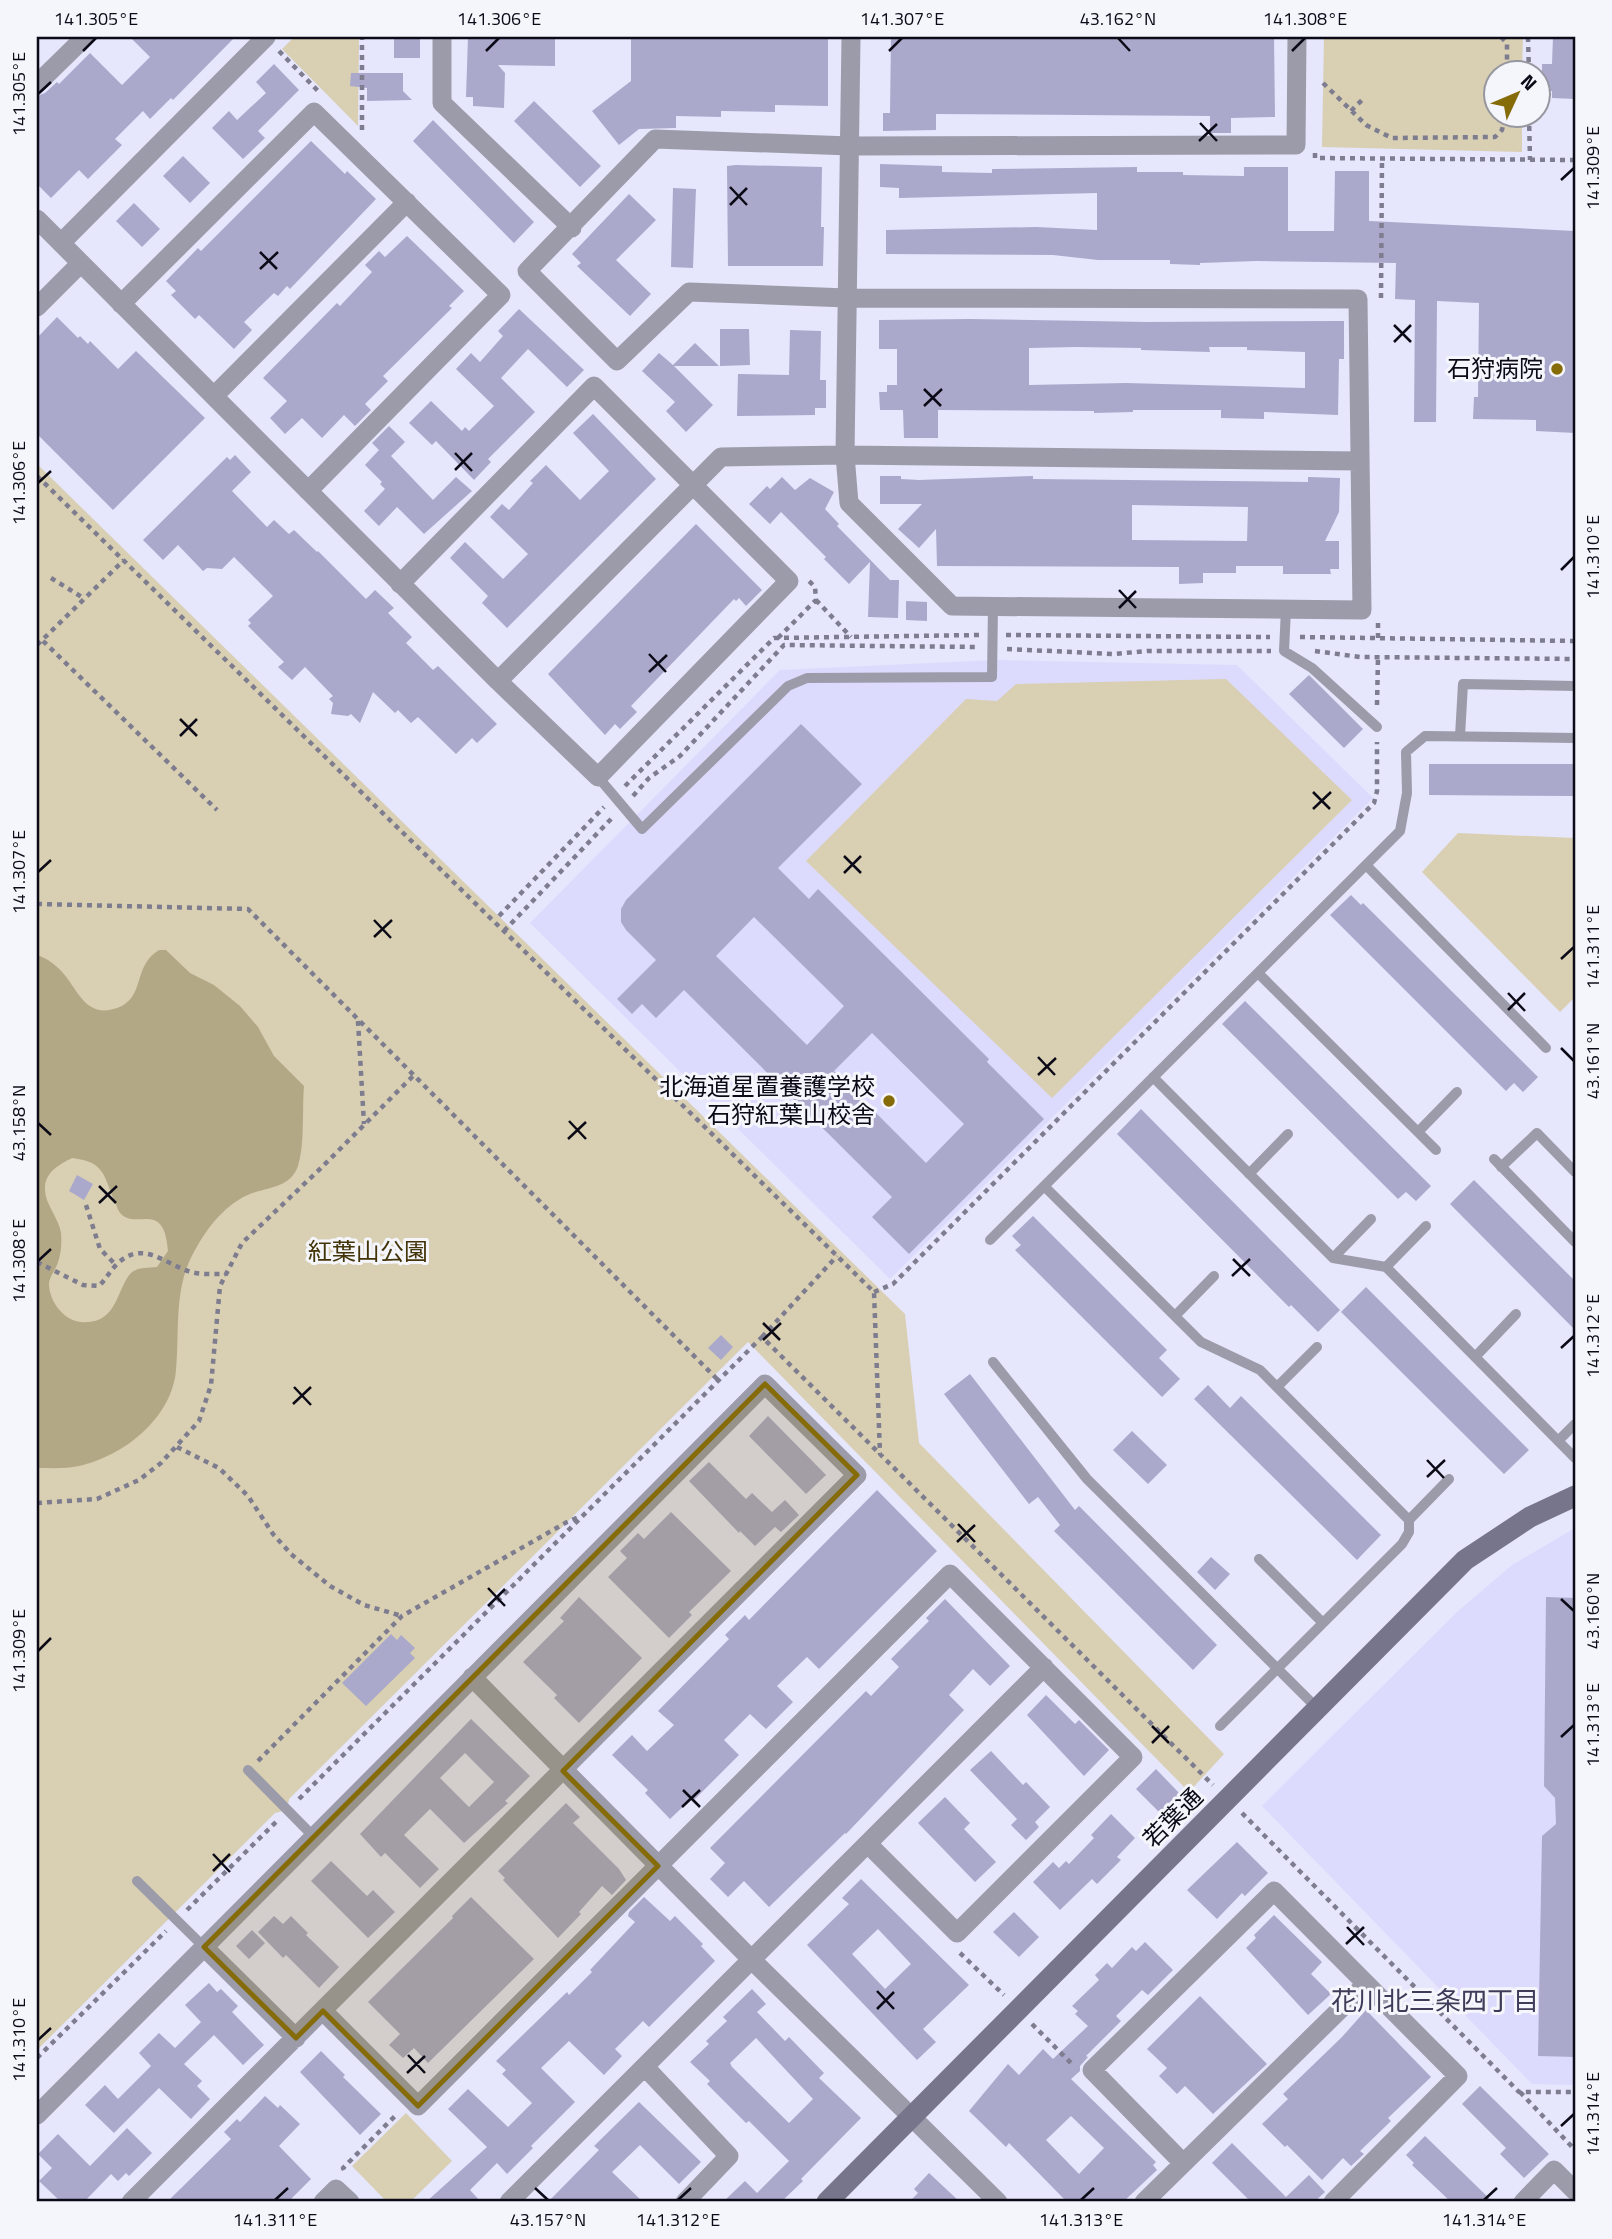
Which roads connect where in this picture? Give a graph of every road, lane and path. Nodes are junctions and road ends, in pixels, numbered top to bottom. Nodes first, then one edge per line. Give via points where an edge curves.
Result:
1 (85, 37) edge
2 (266, 37) edge
3 (362, 37) edge
4 (442, 37) edge
5 (851, 37) edge
6 (1297, 37) edge
7 (1501, 37) edge
8 (1528, 37) edge
9 (1507, 60) edge
10 (1529, 60) edge
11 (1323, 83) dead end
12 (37, 84) edge
13 (1365, 97) dead end
14 (1351, 111) junction
15 (1502, 130) edge
16 (1530, 130) edge
17 (362, 135) dead end
18 (1315, 145) dead end
19 (850, 146) junction
20 (1530, 160) junction
21 (1575, 160) edge
22 (407, 202) junction
23 (37, 219) edge
24 (572, 228) junction
25 (61, 243) junction
26 (81, 263) junction
27 (847, 298) junction
28 (121, 304) junction
29 (37, 307) edge
30 (214, 396) junction
31 (845, 455) junction
32 (1360, 461) junction
33 (37, 476) edge
34 (694, 485) junction
35 (308, 491) junction
36 (124, 560) junction
37 (51, 578) dead end
38 (400, 584) junction
39 (85, 598) junction
40 (816, 600) dead end
41 (993, 606) junction
42 (1286, 609) junction
43 (851, 637) dead end
44 (43, 640) junction
45 (37, 645) edge
46 (993, 647) junction
47 (1284, 651) junction
48 (1378, 657) junction
49 (1575, 659) edge
50 (498, 681) junction
51 (1575, 686) edge
52 (1377, 727) junction
53 (1460, 736) junction
54 (1575, 738) edge
55 (598, 776) junction
56 (623, 806) junction
57 (216, 810) dead end
58 (1366, 865) junction
59 (37, 904) edge
60 (504, 931) junction
61 (1258, 973) junction
62 (358, 1020) junction
63 (1546, 1048) dead end
64 (414, 1075) junction
65 (1153, 1077) junction
66 (1457, 1092) dead end
67 (364, 1125) junction
68 (1418, 1132) junction
69 (1288, 1134) dead end
70 (1436, 1150) dead end
71 (1575, 1172) edge
72 (1249, 1174) junction
73 (1044, 1186) junction
74 (86, 1205) dead end
75 (1371, 1219) dead end
76 (1426, 1226) dead end
77 (990, 1240) dead end
78 (1575, 1242) edge
79 (837, 1256) junction
80 (1333, 1258) junction
81 (37, 1262) edge
82 (116, 1265) junction
83 (1386, 1267) junction
84 (226, 1274) junction
85 (1214, 1276) dead end
86 (874, 1292) junction
87 (1516, 1314) dead end
88 (1175, 1316) junction
89 (762, 1337) junction
90 (1317, 1347) dead end
91 (1475, 1357) junction
92 (993, 1362) dead end
93 (719, 1381) junction
94 (1277, 1387) junction
95 (1575, 1424) edge
96 (1558, 1441) junction
97 (176, 1446) junction
98 (880, 1454) junction
99 (1575, 1458) edge
100 (1449, 1479) dead end
101 (1575, 1496) edge
102 (37, 1503) edge
103 (584, 1516) junction
104 (1409, 1520) junction
105 (1258, 1559) dead end
106 (402, 1616) junction
107 (1323, 1623) junction
108 (1044, 1667) junction
109 (1278, 1668) junction
110 (472, 1677) junction
111 (1318, 1709) junction
112 (1220, 1726) dead end
113 (251, 1767) joint
114 (564, 1771) junction
115 (1228, 1799) junction
116 (287, 1810) junction
117 (314, 1837) junction
118 (868, 1844) junction
119 (658, 1866) junction
120 (137, 1881) dead end
121 (177, 1920) junction
122 (204, 1947) junction
123 (957, 1950) dead end
124 (752, 1960) junction
125 (1366, 1984) junction
126 (1019, 2010) junction
127 (323, 2011) junction
128 (296, 2038) junction
129 (37, 2058) edge
130 (645, 2067) junction
131 (1078, 2069) dead end
132 (1519, 2092) junction
133 (1575, 2092) edge
134 (389, 2105) dead end
135 (37, 2115) edge
136 (913, 2117) junction
137 (1575, 2150) edge
138 (1184, 2163) junction
139 (351, 2177) dead end
140 (1575, 2191) edge
141 (131, 2202) edge
142 (323, 2202) edge
143 (350, 2202) edge
144 (509, 2202) edge
145 (685, 2202) edge
146 (827, 2202) edge
147 (998, 2202) edge
148 (1144, 2202) edge
149 (1333, 2202) edge
150 (1523, 2202) edge

1 - 12 street
2 - 25 street
3 - 17 path
4 - 24 street via 442,103
5 - 19 street
6 - 19 street via 1296,145
7 - 9 path via 1507,43
8 - 10 path
11 - 14 path
13 - 14 path
14 - 15 path via 1391,138 1495,137
16 - 20 path
18 - 20 path via 1315,158
19 - 24 street via 655,139
19 - 27 street
20 - 21 path
22 - 28 street via 314,112
22 - 30 street
22 - 35 street via 501,295
23 - 25 street
24 - 27 street via 527,271 617,361 689,292
25 - 26 street
26 - 28 street
26 - 29 street
27 - 31 street
27 - 32 street via 1358,299
28 - 30 street
30 - 35 street
31 - 32 street
31 - 34 street via 722,457
31 - 41 street via 849,503 952,606
32 - 42 street via 1362,610
33 - 36 path
34 - 38 street via 594,386
34 - 50 street
34 - 55 street via 789,581
35 - 38 street
36 - 39 path
36 - 60 path
37 - 39 path
38 - 50 street
39 - 44 path
40 - 43 path
41 - 42 street
41 - 46 lane
42 - 47 lane
44 - 45 path
44 - 57 path
46 - 47 path via 1114,654
46 - 56 path via 784,645 680,756 649,778
46 - 56 lane via 992,677 807,677 788,686 642,829
47 - 48 path
47 - 52 lane via 1312,667
48 - 49 path
48 - 52 path
50 - 55 street
51 - 53 lane via 1463,684
52 - 86 path via 1374,803 893,1284
53 - 54 lane
53 - 58 lane via 1425,736 1406,752 1400,831
55 - 56 lane
56 - 60 path
58 - 61 lane
58 - 63 lane
59 - 62 path via 248,909
60 - 79 path
61 - 65 lane
61 - 68 lane
62 - 64 path
62 - 67 path
64 - 67 path
64 - 93 path
65 - 72 lane
65 - 73 lane
66 - 68 lane
67 - 84 path via 243,1243
68 - 70 lane
69 - 72 lane
71 - 78 lane via 1536,1133 1498,1163
72 - 80 lane
73 - 77 lane
73 - 88 lane
74 - 82 path via 100,1249
75 - 80 lane
76 - 83 lane
79 - 86 path
79 - 89 path
80 - 83 lane
81 - 82 path via 83,1285 99,1286
82 - 84 path via 131,1255 148,1252 190,1272
83 - 91 lane
84 - 97 path via 220,1286 211,1385 199,1422
85 - 88 lane
86 - 98 path
87 - 91 lane
88 - 94 lane via 1201,1342 1260,1370
89 - 93 path
89 - 98 path
90 - 94 lane
91 - 96 lane
92 - 109 lane via 1087,1479
93 - 103 path
94 - 104 lane
95 - 96 lane
96 - 99 lane
97 - 102 path via 139,1480 97,1499
97 - 106 path via 219,1468 248,1496 291,1554 330,1586 364,1605
98 - 115 path
100 - 104 lane
101 - 111 street, 若葉通 via 1530,1517 1465,1560
103 - 106 path
103 - 116 path
104 - 107 lane via 1402,1544
105 - 107 lane
106 - 113 path
107 - 109 lane
108 - 118 street
108 - 118 street via 1133,1757 957,1933
108 - 119 street via 950,1574
109 - 111 lane
109 - 112 lane
110 - 114 street
110 - 114 street via 765,1384 857,1475
110 - 117 street
111 - 115 street, 若葉通
113 - 116 lane
114 - 119 street
114 - 127 street
115 - 126 street, 若葉通
115 - 132 path
116 - 117 lane
116 - 121 path
117 - 122 street
118 - 124 street
119 - 124 street
119 - 127 street via 418,2106
120 - 121 lane
121 - 122 lane
121 - 129 path
122 - 128 street
122 - 135 street
123 - 126 path
124 - 130 street
124 - 136 street
125 - 138 street
125 - 138 street via 1274,1891 1092,2070
125 - 149 street via 1458,2077
126 - 131 path
126 - 136 street, 若葉通
127 - 128 street
128 - 141 street
130 - 144 street
130 - 145 street via 729,2156
132 - 133 path
132 - 137 path
134 - 139 path via 398,2113 343,2168
136 - 146 street, 若葉通
136 - 147 street
138 - 148 street
140 - 150 street via 1554,2171
142 - 143 street via 336,2189

